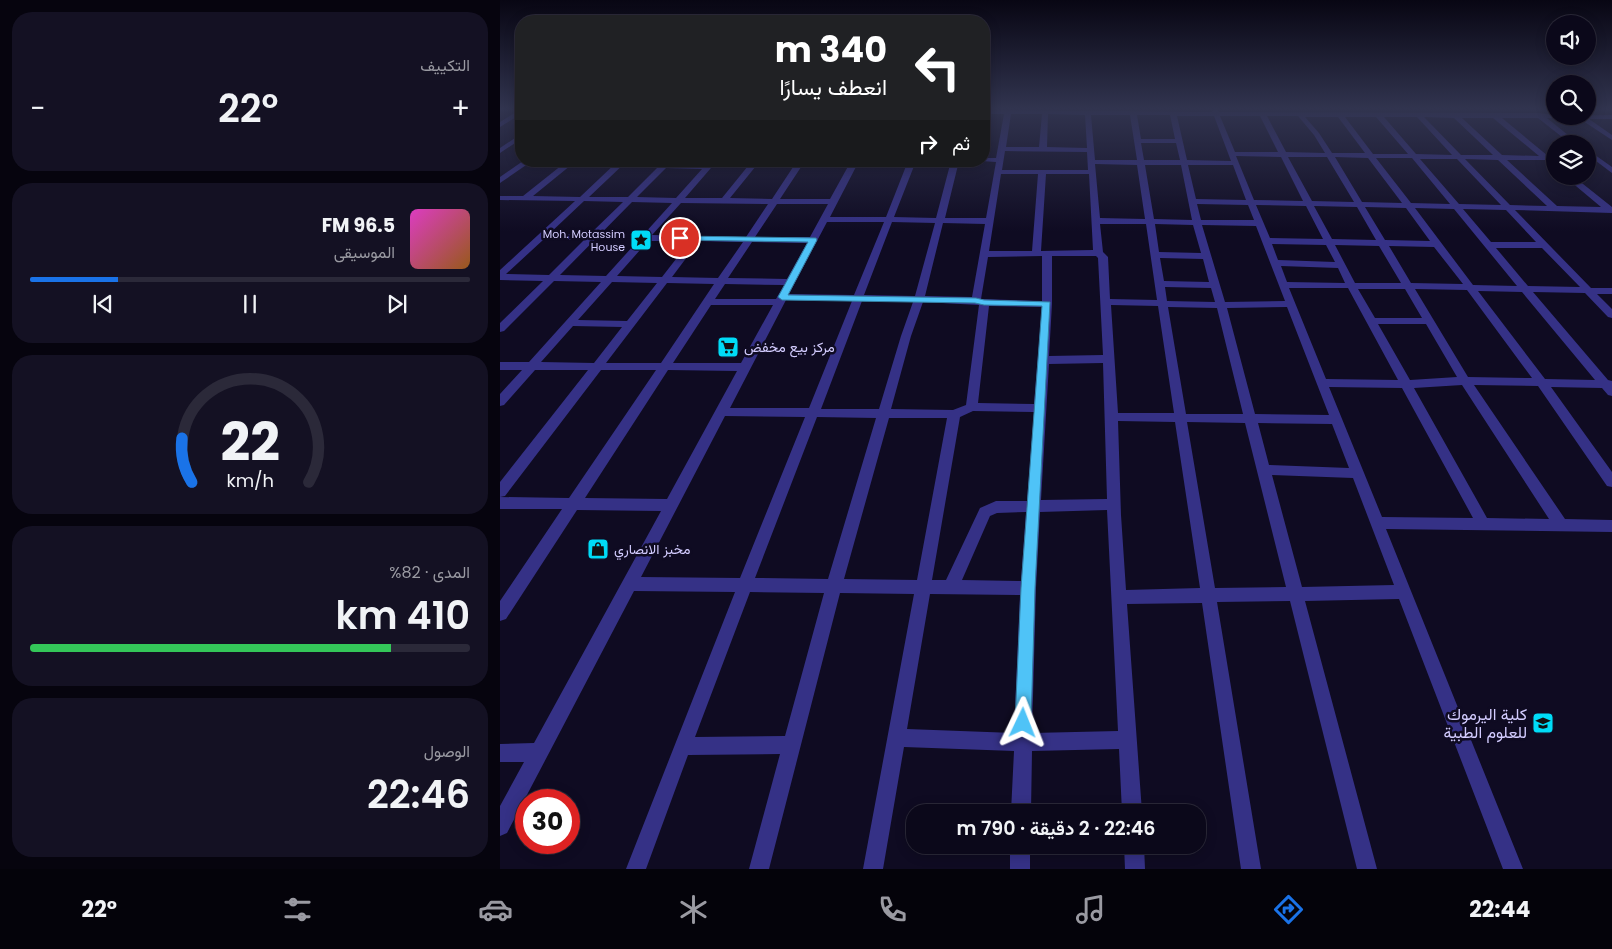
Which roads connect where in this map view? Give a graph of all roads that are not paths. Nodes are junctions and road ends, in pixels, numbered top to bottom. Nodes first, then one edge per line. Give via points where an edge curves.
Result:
1 (1002, 150) edge
2 (1042, 150) edge
3 (1070, 150) edge
4 (1091, 150) joint
5 (1139, 150) edge
6 (1180, 150) edge
7 (1230, 150) edge
8 (1281, 150) edge
9 (1325, 150) edge
10 (1366, 150) edge
11 (1409, 150) edge
12 (1451, 150) edge
13 (1493, 150) edge
14 (1284, 155) junction
15 (1328, 156) junction
16 (1371, 156) junction
17 (1416, 157) junction
18 (1458, 157) junction
19 (1502, 158) junction
20 (1546, 158) edge
21 (1234, 159) junction
22 (1596, 159) joint
23 (1612, 159) edge
24 (990, 160) edge
25 (1000, 160) junction
26 (1020, 160) junction
27 (1092, 162) junction
28 (1140, 163) junction
29 (1184, 163) junction
30 (520, 167) edge
31 (564, 167) edge
32 (617, 167) edge
33 (663, 167) edge
34 (708, 167) edge
35 (751, 167) edge
36 (797, 167) edge
37 (852, 167) edge
38 (910, 167) edge
39 (953, 167) edge
40 (1612, 171) edge
41 (1042, 172) junction
42 (1092, 172) junction
43 (500, 181) edge
44 (1579, 185) edge
45 (500, 198) edge
46 (525, 198) junction
47 (582, 199) junction
48 (630, 200) junction
49 (677, 201) junction
50 (1192, 201) junction
51 (723, 202) junction
52 (774, 202) junction
53 (833, 202) junction
54 (1251, 202) junction
55 (1307, 203) junction
56 (1358, 205) junction
57 (1408, 206) junction
58 (1459, 207) junction
59 (1508, 208) junction
60 (1555, 209) junction
61 (1610, 210) edge
62 (824, 219) junction
63 (891, 220) junction
64 (940, 220) junction
65 (989, 221) junction
66 (1096, 221) junction
67 (1150, 222) junction
68 (1197, 223) junction
69 (1259, 223) junction
70 (542, 237) junction
71 (593, 238) junction
72 (645, 238) junction
73 (697, 238) junction
74 (750, 239) junction
75 (813, 240) junction
76 (1267, 241) junction
77 (1329, 242) junction
78 (1382, 242) junction
79 (1436, 244) junction
80 (1490, 245) junction
81 (1545, 245) junction
82 (1041, 253) junction
83 (1098, 253) junction
84 (983, 254) junction
85 (1156, 255) junction
86 (1206, 256) junction
87 (1275, 263) junction
88 (1341, 265) junction
89 (500, 276) edge
90 (552, 278) junction
91 (608, 279) junction
92 (665, 280) junction
93 (722, 280) junction
94 (790, 282) junction
95 (1159, 284) junction
96 (1215, 284) junction
97 (1284, 285) junction
98 (1352, 286) junction
99 (1409, 286) junction
100 (1468, 287) junction
101 (1524, 288) junction
102 (1589, 290) junction
103 (1612, 291) edge
104 (858, 298) junction
105 (781, 300) junction
106 (919, 300) junction
107 (980, 301) junction
108 (708, 302) junction
109 (1106, 302) junction
110 (1047, 304) junction
111 (1162, 304) junction
112 (1291, 304) junction
113 (1221, 305) junction
114 (1612, 315) edge
115 (1371, 321) junction
116 (1430, 321) junction
117 (569, 322) junction
118 (630, 324) junction
119 (500, 329) edge
120 (1109, 359) junction
121 (1042, 360) junction
122 (500, 366) edge
123 (530, 366) junction
124 (597, 366) junction
125 (665, 367) junction
126 (745, 367) junction
127 (1466, 381) junction
128 (1322, 383) junction
129 (1542, 383) junction
130 (1406, 384) junction
131 (1610, 387) edge
132 (500, 402) edge
133 (972, 407) junction
134 (1039, 408) junction
135 (721, 412) junction
136 (814, 412) junction
137 (884, 412) junction
138 (954, 414) junction
139 (1112, 417) junction
140 (1179, 418) junction
141 (1250, 419) junction
142 (1337, 420) junction
143 (1264, 470) junction
144 (1358, 473) junction
145 (1612, 482) edge
146 (500, 492) edge
147 (500, 503) edge
148 (574, 504) junction
149 (1115, 504) junction
150 (671, 505) junction
151 (1033, 506) junction
152 (1377, 523) junction
153 (1483, 524) junction
154 (1561, 525) junction
155 (1612, 526) edge
156 (629, 584) junction
157 (747, 584) junction
158 (834, 586) junction
159 (951, 586) junction
160 (923, 588) junction
161 (1028, 588) junction
162 (1404, 592) junction
163 (1296, 594) junction
164 (1207, 595) junction
165 (1120, 597) junction
166 (500, 614) edge
167 (896, 738) junction
168 (1128, 740) junction
169 (1023, 742) junction
170 (791, 745) junction
171 (682, 746) junction
172 (539, 752) junction
173 (500, 753) edge
174 (1021, 804) edge
175 (1132, 804) edge
176 (500, 826) edge
177 (1020, 854) edge
178 (1134, 854) edge
179 (636, 869) edge
180 (759, 869) edge
181 (873, 869) edge
182 (1020, 869) edge
183 (1135, 869) edge
184 (1251, 869) edge
185 (1367, 869) edge
186 (1513, 869) edge

1 - 25 street
2 - 26 street
3 - 4 street
4 - 27 street
5 - 28 street
6 - 29 street
7 - 21 street
8 - 14 street
9 - 15 street
10 - 16 street
11 - 17 street
12 - 18 street
13 - 19 street
14 - 15 street
14 - 21 street
14 - 55 street
15 - 16 street
15 - 56 street
16 - 17 street
16 - 57 street
17 - 18 street
17 - 58 street
18 - 19 street
18 - 59 street
19 - 20 street
19 - 60 street
21 - 29 street
21 - 54 street
22 - 23 street
22 - 40 street
24 - 25 street
25 - 26 street
25 - 26 street
25 - 65 street
26 - 41 street
27 - 28 street
27 - 42 street
28 - 29 street
28 - 67 street
29 - 50 street
30 - 43 street
31 - 46 street
32 - 47 street
33 - 48 street
34 - 49 street
35 - 51 street
36 - 52 street
37 - 53 street
38 - 63 street
39 - 64 street
41 - 42 street
41 - 82 street
42 - 66 street
44 - 61 street
45 - 46 street
46 - 47 street
47 - 48 street
47 - 70 street
48 - 49 street
48 - 71 street
49 - 51 street
49 - 72 street
50 - 54 street
50 - 68 street
51 - 52 street
52 - 53 street
52 - 74 street
53 - 62 street
54 - 55 street
54 - 69 street
55 - 56 street
55 - 77 street
56 - 57 street
56 - 78 street
57 - 58 street
57 - 79 street
58 - 59 street
58 - 80 street
59 - 60 street
59 - 81 street
60 - 61 street
62 - 63 street
62 - 75 street
63 - 64 street
63 - 104 street
64 - 65 street
64 - 106 street
65 - 84 street
66 - 67 street
66 - 83 street
67 - 68 street
67 - 85 street
68 - 69 street
68 - 86 street
69 - 76 street
70 - 71 street
70 - 89 street
71 - 90 street
72 - 73 street
72 - 91 street
73 - 74 street
73 - 92 street
74 - 75 street
74 - 93 street
75 - 94 street
76 - 77 street
76 - 87 street
77 - 78 street
77 - 88 street
78 - 79 street
78 - 99 street
79 - 100 street
80 - 81 street
80 - 101 street
81 - 102 street
82 - 83 street
82 - 84 street
82 - 110 street
83 - 109 street via 1103,257
84 - 107 street
85 - 86 street
85 - 95 street
86 - 96 street
87 - 88 street
87 - 97 street
88 - 98 street
89 - 90 street
90 - 91 street
90 - 119 street
91 - 92 street
91 - 117 street
92 - 93 street
92 - 118 street
93 - 94 street
93 - 108 street
94 - 105 street
95 - 96 street
95 - 111 street
96 - 113 street
97 - 98 street
97 - 112 street
98 - 99 street
98 - 115 street
99 - 100 street
99 - 116 street
100 - 101 street
100 - 129 street
101 - 102 street
101 - 131 street
102 - 103 street
102 - 114 street
104 - 105 street
104 - 106 street
104 - 136 street
105 - 108 street
105 - 126 street
106 - 107 street
106 - 137 street
107 - 110 street
107 - 133 street
108 - 125 street
109 - 111 street
109 - 120 street
110 - 121 street
111 - 113 street
111 - 140 street
112 - 113 street
112 - 128 street
113 - 141 street
115 - 116 street
115 - 130 street
116 - 127 street
117 - 118 street
117 - 123 street
118 - 124 street
120 - 121 street
120 - 139 street
121 - 134 street
122 - 123 street
123 - 124 street
123 - 132 street
124 - 125 street
124 - 146 street
125 - 126 street
125 - 148 street
126 - 135 street
127 - 129 street
127 - 130 street
127 - 154 street
128 - 130 street
128 - 142 street
129 - 131 street
129 - 145 street
130 - 153 street
133 - 134 street
133 - 138 street
134 - 151 street
135 - 136 street
135 - 150 street
136 - 137 street
136 - 157 street
137 - 138 street
137 - 158 street
138 - 160 street
139 - 140 street
139 - 149 street
140 - 141 street
140 - 164 street
141 - 142 street
141 - 143 street
142 - 144 street
143 - 144 street
143 - 163 street
144 - 152 street
147 - 148 street
148 - 150 street
148 - 166 street
149 - 151 street
149 - 165 street
150 - 156 street
151 - 159 street via 996,507 985,512
151 - 161 street
152 - 153 street
152 - 162 street
153 - 154 street
154 - 155 street
156 - 157 street
156 - 172 street
157 - 158 street
157 - 171 street
158 - 160 street
158 - 170 street
159 - 160 street
159 - 161 street
160 - 167 street
161 - 169 street
162 - 163 street
162 - 186 street
163 - 164 street
163 - 185 street
164 - 165 street
164 - 184 street
165 - 168 street
167 - 169 street
167 - 181 street
168 - 169 street
168 - 175 street
169 - 174 street
170 - 171 street
170 - 180 street
171 - 179 street
172 - 173 street
172 - 176 street
177 - 182 street
178 - 183 street

